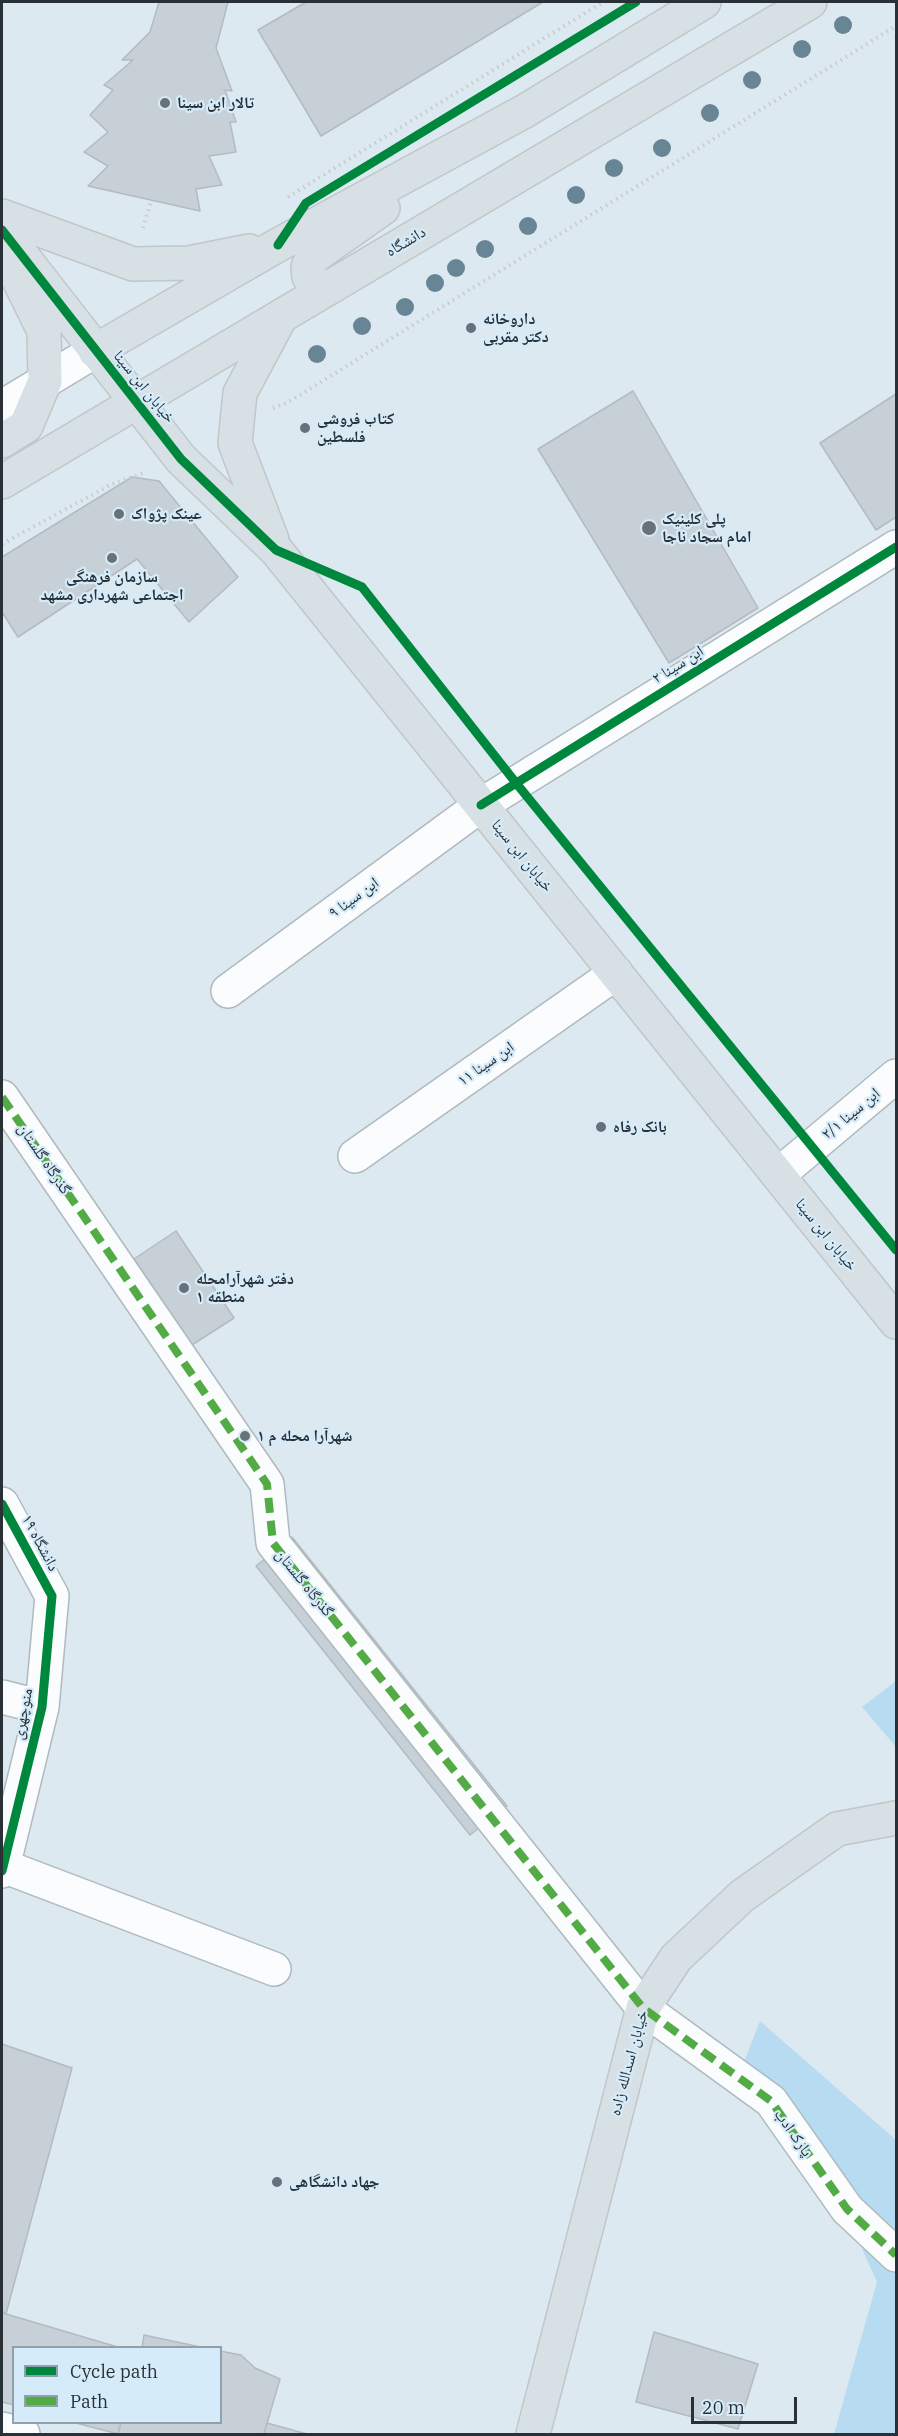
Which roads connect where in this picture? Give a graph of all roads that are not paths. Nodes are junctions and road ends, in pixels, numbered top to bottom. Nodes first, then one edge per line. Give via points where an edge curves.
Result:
1 (704, 2) edge
2 (810, 2) edge
3 (525, 111) junction
4 (2, 216) edge
5 (2, 230) edge
6 (2, 243) edge
7 (278, 244) junction
8 (329, 288) junction
9 (280, 317) junction
10 (96, 351) junction
11 (45, 381) junction
12 (137, 401) junction
13 (2, 407) edge
14 (2, 441) edge
15 (2, 482) edge
16 (894, 548) edge
17 (276, 550) junction
18 (481, 805) junction
19 (616, 973) junction
20 (228, 991) dead end
21 (897, 1076) edge
22 (2, 1097) edge
23 (355, 1156) dead end
24 (778, 1175) junction
25 (897, 1322) edge
26 (2, 1504) edge
27 (52, 1596) joint
28 (2, 1697) edge
29 (42, 1707) junction
30 (897, 1818) edge
31 (2, 1868) edge
32 (274, 1969) dead end
33 (643, 2008) junction
34 (897, 2255) edge
35 (2, 2429) edge
36 (22, 2434) edge
37 (533, 2434) edge

1 - 3 main road
2 - 8 main road, دانشگاه
3 - 7 main road
3 - 8 main road via 312,258 309,277 314,285
4 - 7 main road via 133,264 189,263
5 - 10 main road, خیابان ابن سینا
6 - 11 main road via 44,331
7 - 10 main road
8 - 9 main road, دانشگاه
9 - 12 main road, دانشگاه
9 - 17 main road via 240,393 235,443
10 - 11 street
10 - 12 main road, خیابان ابن سینا
11 - 13 street
11 - 14 main road via 26,426
12 - 15 main road, دانشگاه
12 - 17 main road, خیابان ابن سینا via 181,459
16 - 18 street, ابن سینا ۲
17 - 18 main road, خیابان ابن سینا
18 - 19 main road, خیابان ابن سینا
18 - 20 street, ابن سینا ۹
19 - 23 street, ابن سینا ۱۱
19 - 24 main road, خیابان ابن سینا
21 - 24 street, ابن سینا ۲/۱
22 - 33 street, گذرگاه گلستان via 267,1484 273,1543
24 - 25 main road, خیابان ابن سینا
26 - 27 street, دانشگاه ۱۹
27 - 29 street, منوچهری
28 - 29 street
29 - 31 street, منوچهری
30 - 33 main road, خیابان اسدالله زاده via 837,1829 742,1896 676,1958
31 - 32 street
33 - 34 street, پارک ادب via 771,2101 847,2209
33 - 37 main road, خیابان اسدالله زاده
35 - 36 street

